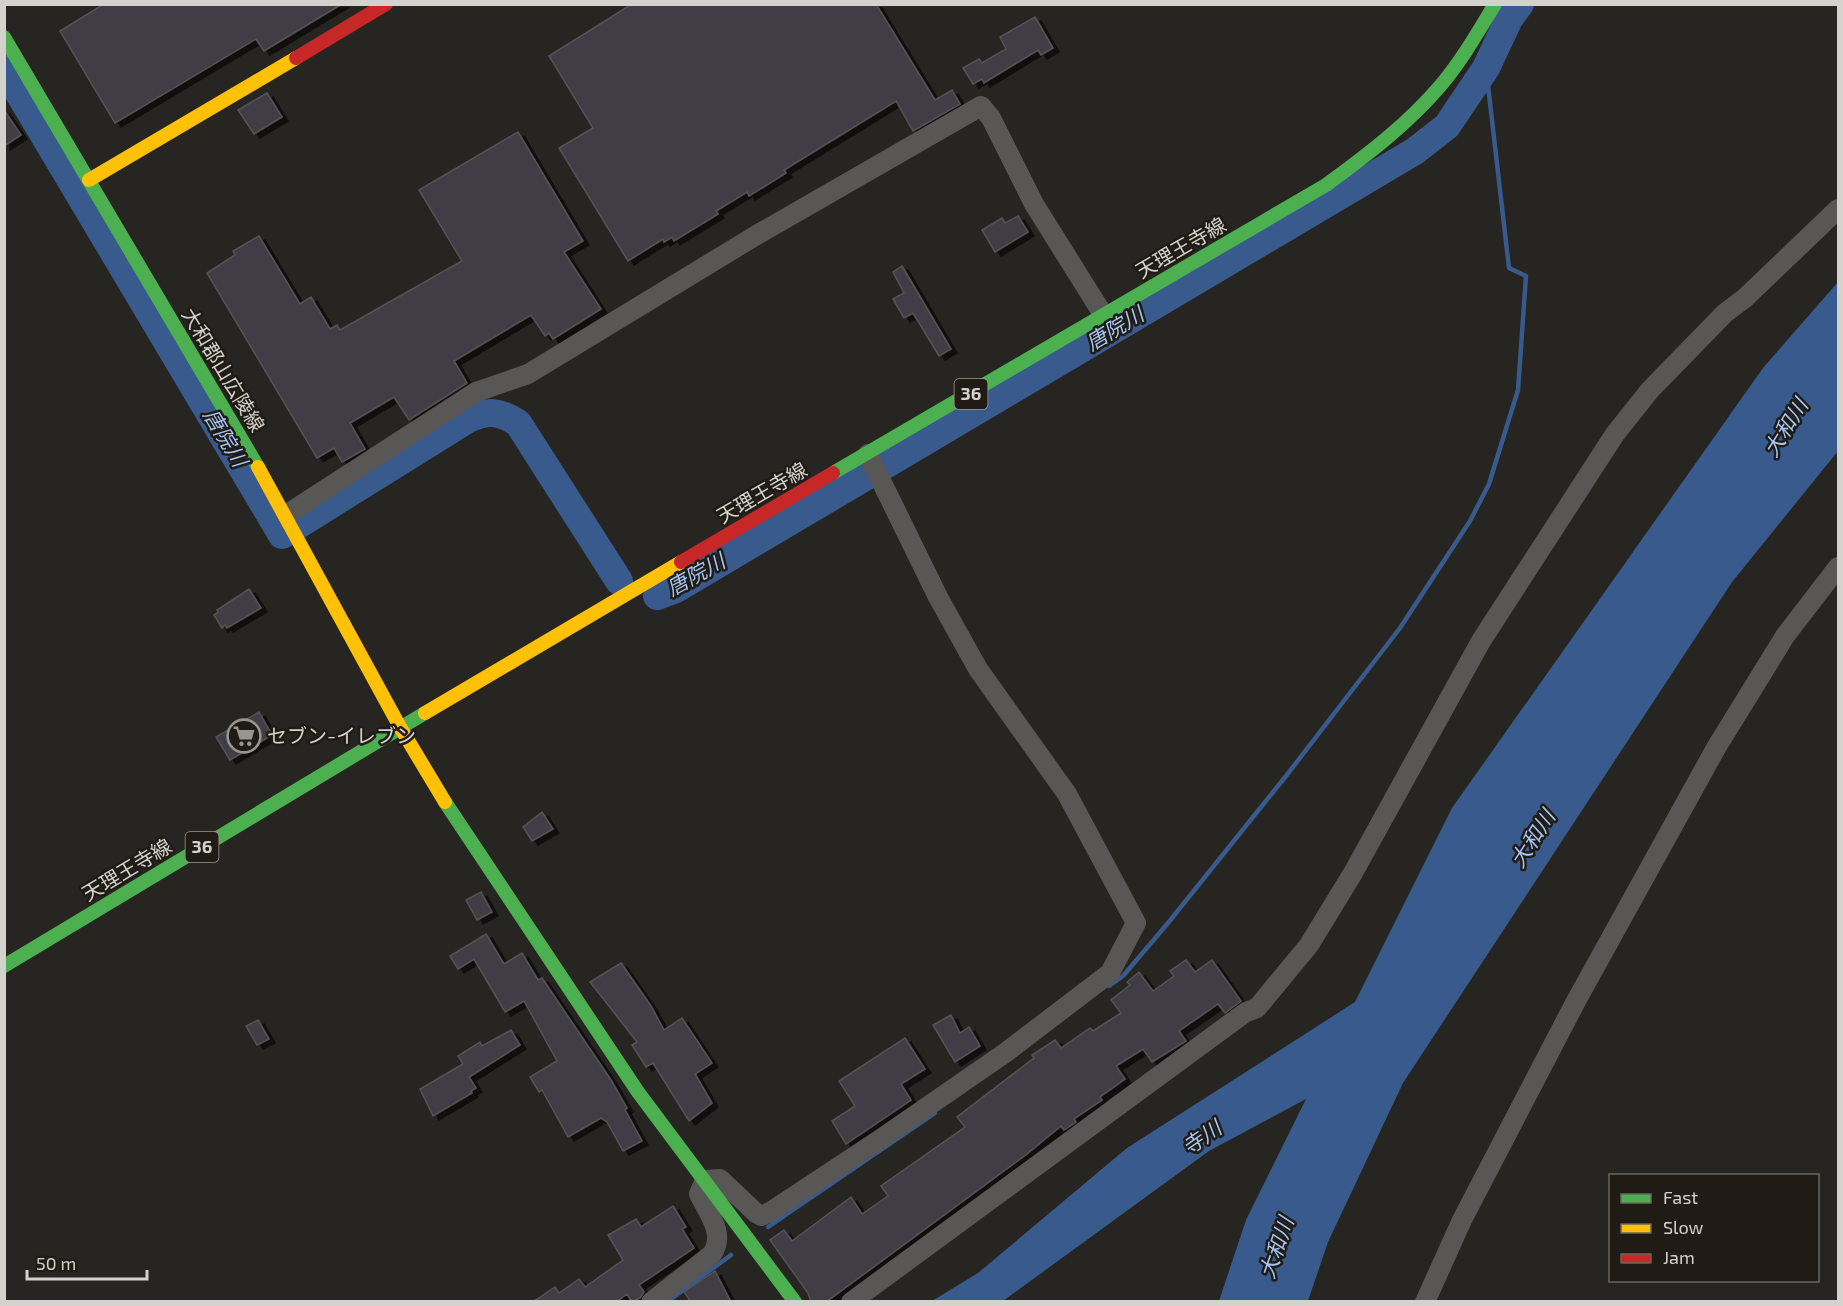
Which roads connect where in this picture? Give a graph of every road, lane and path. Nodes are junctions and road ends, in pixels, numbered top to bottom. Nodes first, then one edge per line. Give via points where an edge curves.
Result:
1 (386, 4) edge
2 (1495, 4) edge
3 (4, 37) edge
4 (89, 180) junction
5 (1839, 209) edge
6 (1104, 316) junction
7 (868, 454) junction
8 (286, 514) junction
9 (1839, 567) edge
10 (400, 727) junction
11 (4, 966) edge
12 (705, 1180) junction
13 (651, 1302) edge
14 (795, 1302) edge
15 (851, 1302) edge
16 (1425, 1302) edge

1 - 4 main road
2 - 6 main road, 天理王寺線 / 36 via 1455,68 1410,119 1374,151 1326,185
3 - 4 main road, 大和郡山広陵線
4 - 8 main road, 大和郡山広陵線
5 - 15 street via 1725,312 1650,390 1615,434 1480,640 1309,945 1257,1008 1246,1012
6 - 7 main road, 天理王寺線 / 36
6 - 8 street via 1034,204 991,118 981,106 755,236 528,374 476,392
7 - 10 main road, 天理王寺線 / 36
7 - 12 street via 972,659 1067,794 1136,923 1110,973 995,1060 770,1212 761,1216 720,1179
8 - 10 main road, 大和郡山広陵線
9 - 16 street via 1785,636 1716,748 1575,1003 1462,1220
10 - 11 main road, 天理王寺線 / 36
10 - 12 main road, 大和郡山広陵線 via 452,813 638,1092
12 - 13 street via 699,1194 719,1235 719,1244 712,1254
12 - 14 main road, 大和郡山広陵線

